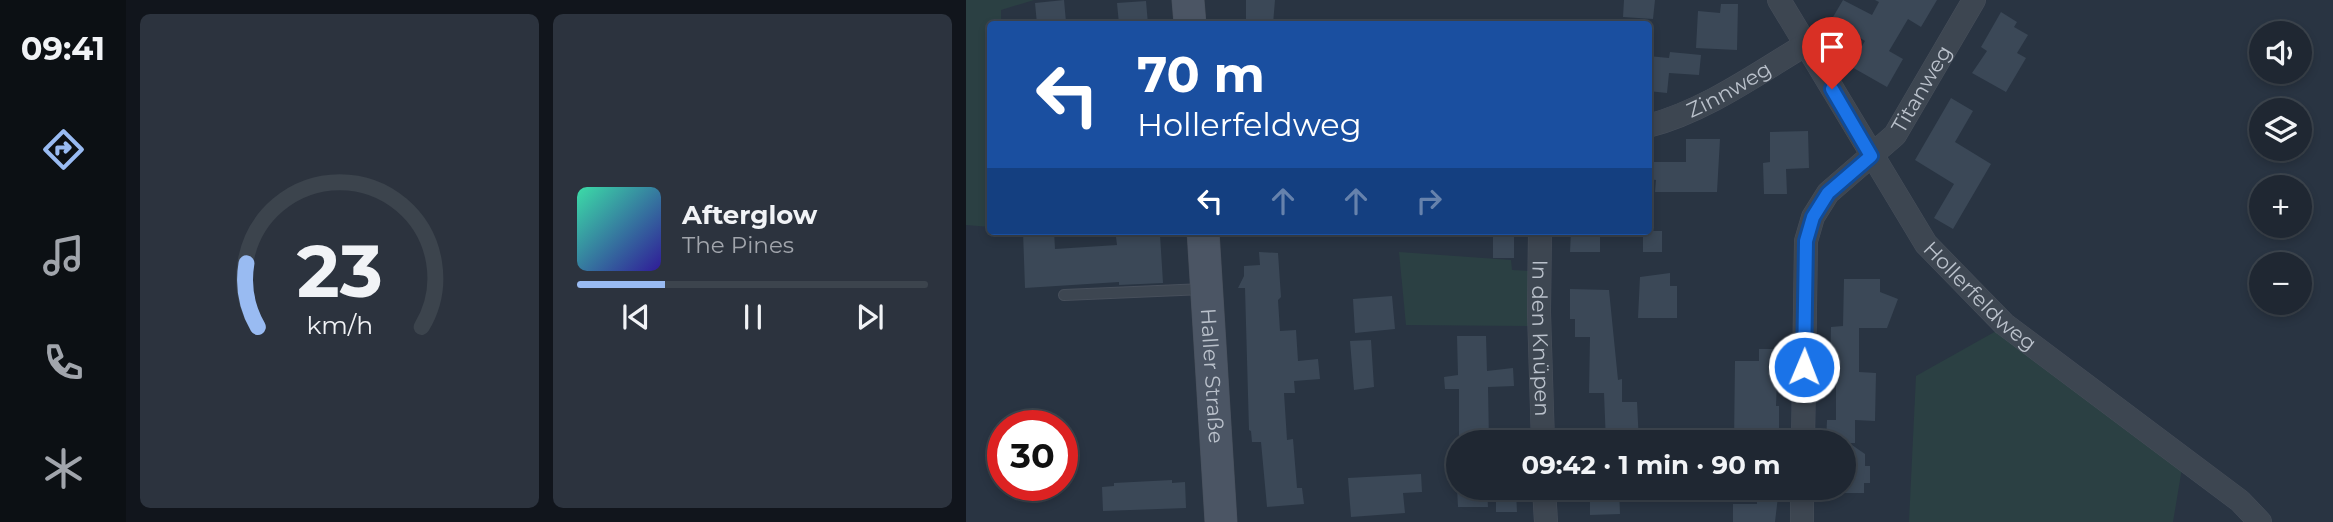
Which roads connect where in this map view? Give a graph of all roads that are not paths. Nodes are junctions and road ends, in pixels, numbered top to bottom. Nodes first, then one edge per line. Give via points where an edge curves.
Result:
1 (1188, 0) edge
2 (1779, 0) edge
3 (1974, 0) edge
4 (1190, 21) edge
5 (1805, 45) junction
6 (1652, 125) edge
7 (1871, 156) junction
8 (1203, 235) edge
9 (1540, 235) edge
10 (1207, 289) junction
11 (1064, 295) dead end
12 (1543, 430) edge
13 (1803, 430) edge
14 (1545, 500) edge
15 (1802, 500) edge
16 (1222, 522) edge
17 (1546, 522) edge
18 (1802, 522) edge
19 (2260, 522) edge

1 - 4 street
2 - 5 street, Hollerfeldweg
3 - 7 street, Titanweg via 1895,135
5 - 6 street, Zinnweg via 1708,103
5 - 7 street, Hollerfeldweg
7 - 13 street, Titanweg via 1828,193 1813,217 1806,241
7 - 19 street, Hollerfeldweg via 1926,244 2004,324 2231,494
8 - 10 street, Haller Straße
9 - 12 street, In den Knüpen
10 - 11 lane
10 - 16 street, Haller Straße
14 - 17 street
15 - 18 street

